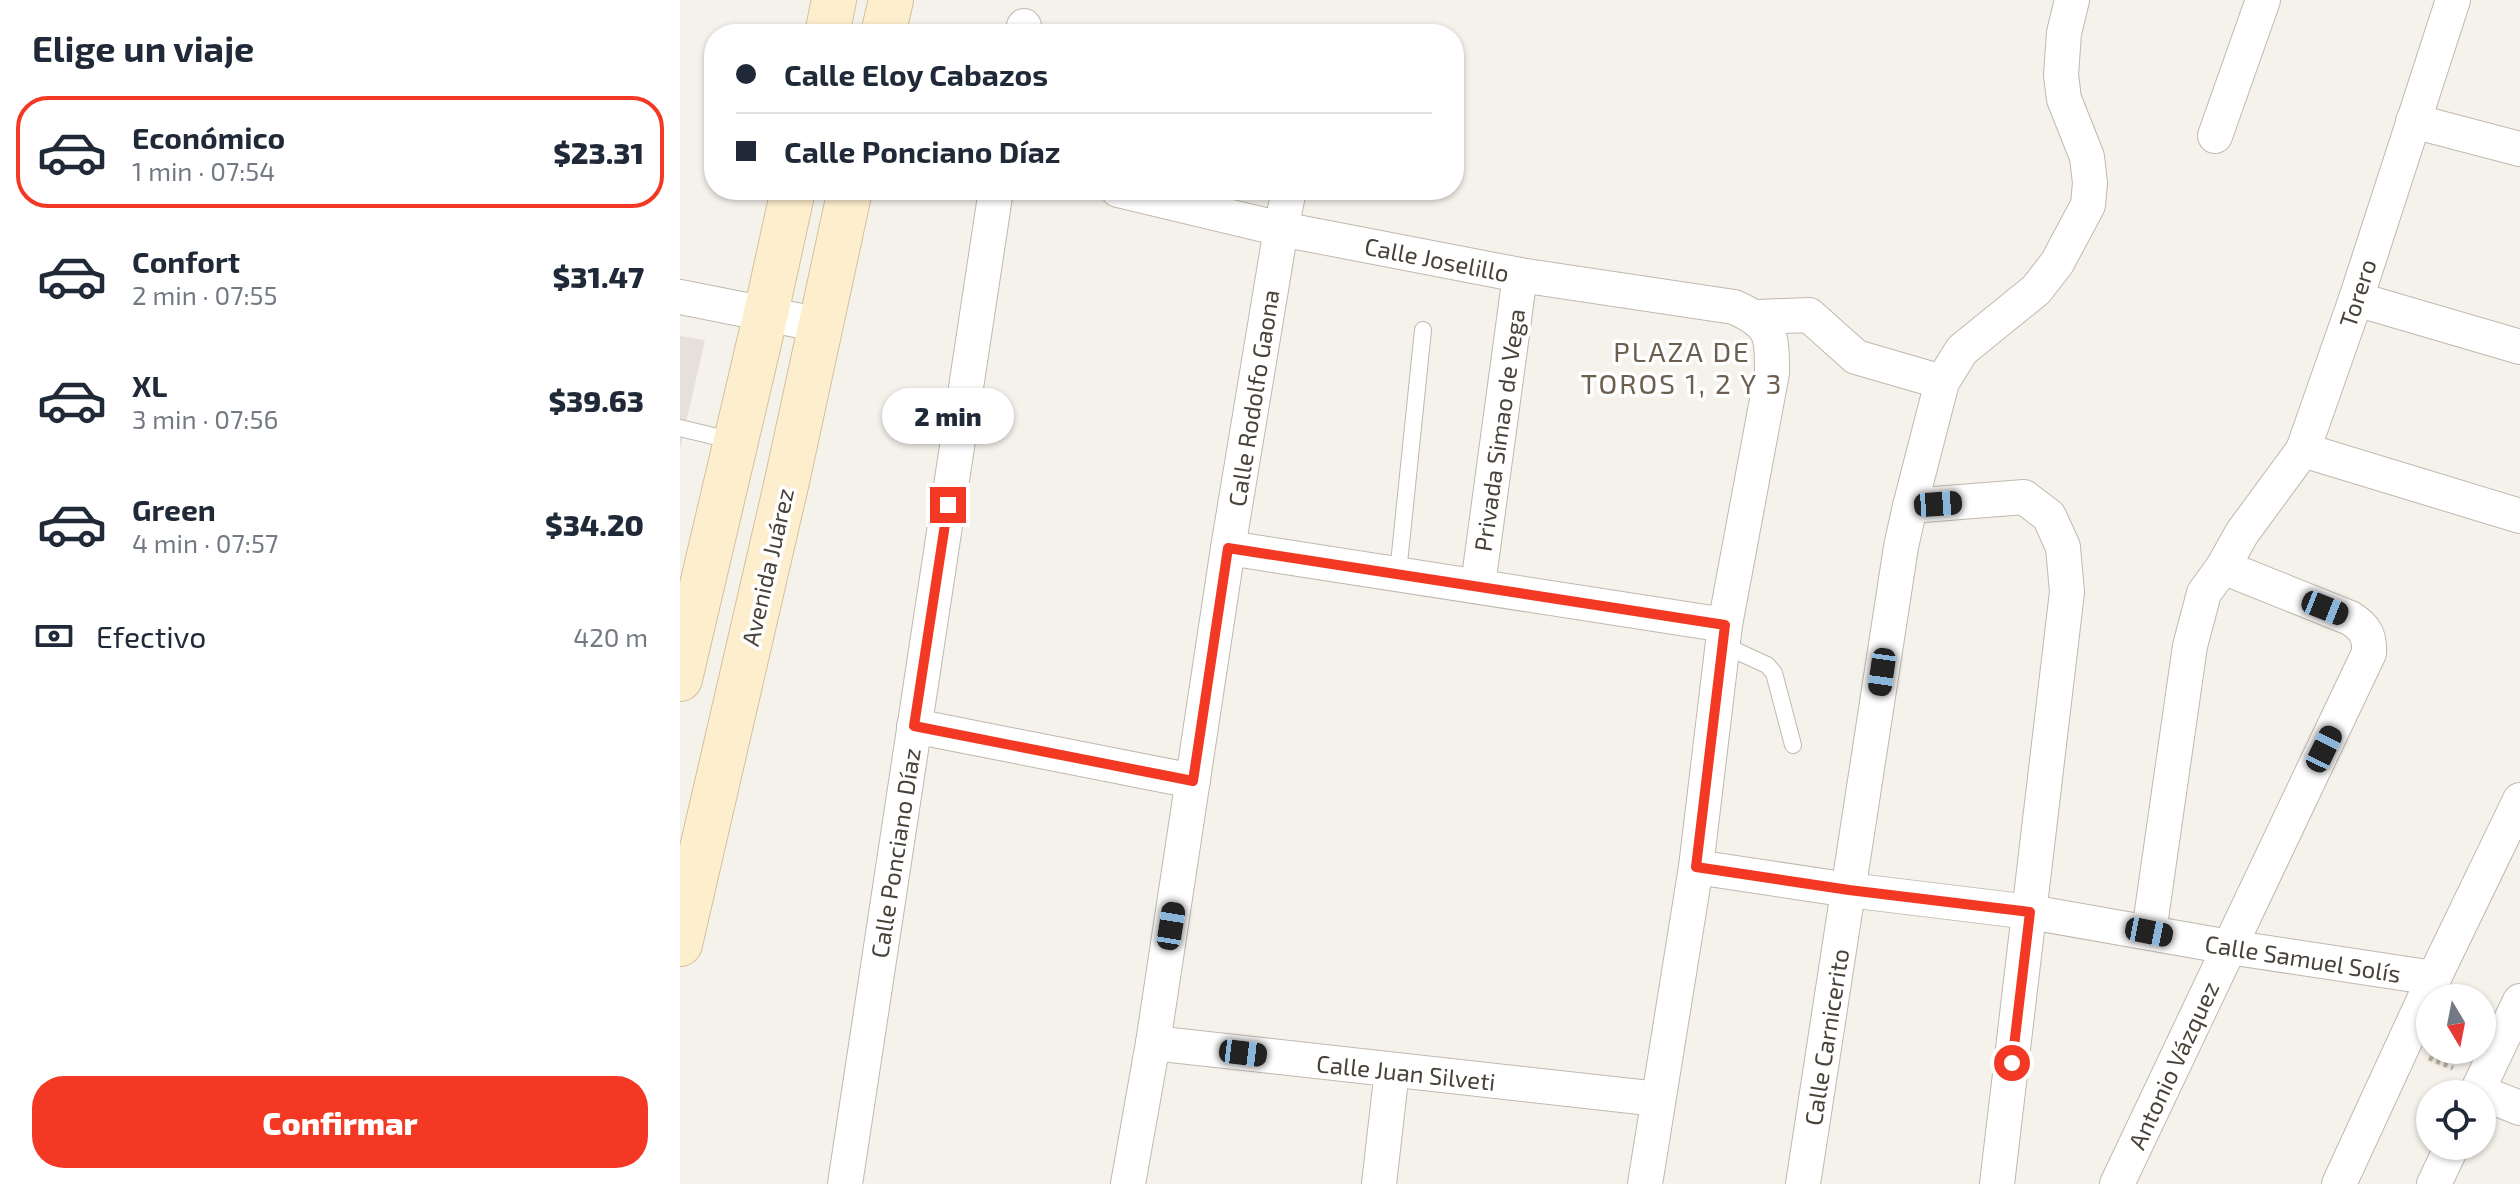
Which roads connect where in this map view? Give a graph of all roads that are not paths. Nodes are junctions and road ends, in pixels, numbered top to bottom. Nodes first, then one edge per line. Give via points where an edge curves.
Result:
1 (834, 0) edge
2 (891, 0) edge
3 (2072, 0) edge
4 (2263, 0) edge
5 (2453, 0) edge
6 (829, 24) edge
7 (885, 24) edge
8 (2413, 121) junction
9 (2215, 136) dead end
10 (2520, 149) edge
11 (791, 200) edge
12 (848, 200) edge
13 (994, 200) edge
14 (1160, 200) edge
15 (1287, 200) edge
16 (1281, 229) junction
17 (1520, 275) junction
18 (680, 297) edge
19 (2356, 299) junction
20 (766, 313) junction
21 (1757, 317) junction
22 (821, 325) junction
23 (1423, 330) dead end
24 (2520, 347) edge
25 (1942, 382) junction
26 (680, 428) edge
27 (736, 441) junction
28 (2303, 450) junction
29 (1910, 506) junction
30 (2520, 516) edge
31 (1228, 548) junction
32 (2223, 567) junction
33 (1398, 573) junction
34 (1478, 585) junction
35 (1724, 635) junction
36 (685, 636) edge
37 (680, 679) edge
38 (914, 726) junction
39 (1793, 745) dead end
40 (1193, 781) junction
41 (2520, 800) edge
42 (1696, 867) junction
43 (1849, 890) junction
44 (2030, 912) junction
45 (2149, 932) junction
46 (680, 944) edge
47 (2229, 947) junction
48 (2434, 978) junction
49 (2520, 1001) edge
50 (1153, 1043) junction
51 (1392, 1070) junction
52 (2482, 1080) edge
53 (1658, 1099) junction
54 (2496, 1099) edge
55 (2520, 1108) edge
56 (2445, 1160) edge
57 (845, 1184) edge
58 (1128, 1184) edge
59 (1379, 1184) edge
60 (1645, 1184) edge
61 (1803, 1184) edge
62 (1997, 1184) edge
63 (2117, 1184) edge
64 (2339, 1184) edge
65 (2434, 1184) edge

1 - 6 main road
2 - 7 main road
3 - 25 street, Calle Carnicerito via 2061,75 2064,99 2087,157 2088,205 2036,290 1962,350
4 - 9 street
5 - 8 street, Torero
8 - 10 street
8 - 19 street, Torero
11 - 20 main road
12 - 22 main road, Avenida Juárez
13 - 38 street, Calle Ponciano Díaz
14 - 16 street, Calle Joselillo
15 - 16 street, Calle Rodolfo Gaona
16 - 17 street, Calle Joselillo
16 - 31 street, Calle Rodolfo Gaona
17 - 21 street, Calle Joselillo via 1734,307
17 - 34 street, Privada Simao de Vega
18 - 20 street
19 - 24 street
19 - 28 street, Torero
20 - 22 street
20 - 27 main road
21 - 25 street via 1809,315 1856,357
21 - 35 street via 1770,336 1772,373
22 - 46 main road, Avenida Juárez
23 - 33 lane
25 - 29 street, Calle Carnicerito
26 - 27 lane
27 - 36 main road
28 - 30 street
28 - 32 street, Torero
29 - 43 street, Calle Carnicerito
29 - 44 street via 2024,497 2049,516 2063,547 2067,592
31 - 33 street
31 - 40 street, Calle Rodolfo Gaona
32 - 45 street, Torero via 2204,593 2190,646
32 - 47 street, Antonio Vázquez via 2350,618 2370,641 2365,663
33 - 34 street
34 - 35 street
35 - 39 lane via 1774,673
35 - 42 street
36 - 37 main road
38 - 40 street
38 - 57 street, Calle Ponciano Díaz
40 - 50 street, Calle Rodolfo Gaona
41 - 48 street
42 - 43 street, Calle Samuel Solís
42 - 53 street
43 - 44 street, Calle Samuel Solís
43 - 61 street, Calle Carnicerito
44 - 45 street, Calle Samuel Solís
44 - 62 street
45 - 47 street, Calle Samuel Solís
47 - 48 street, Calle Samuel Solís
47 - 63 street, Antonio Vázquez
48 - 64 street
49 - 52 street
50 - 51 street, Calle Juan Silveti
50 - 58 street, Calle Rodolfo Gaona
51 - 53 street, Calle Juan Silveti
51 - 59 street
53 - 60 street
54 - 55 street
56 - 65 street

